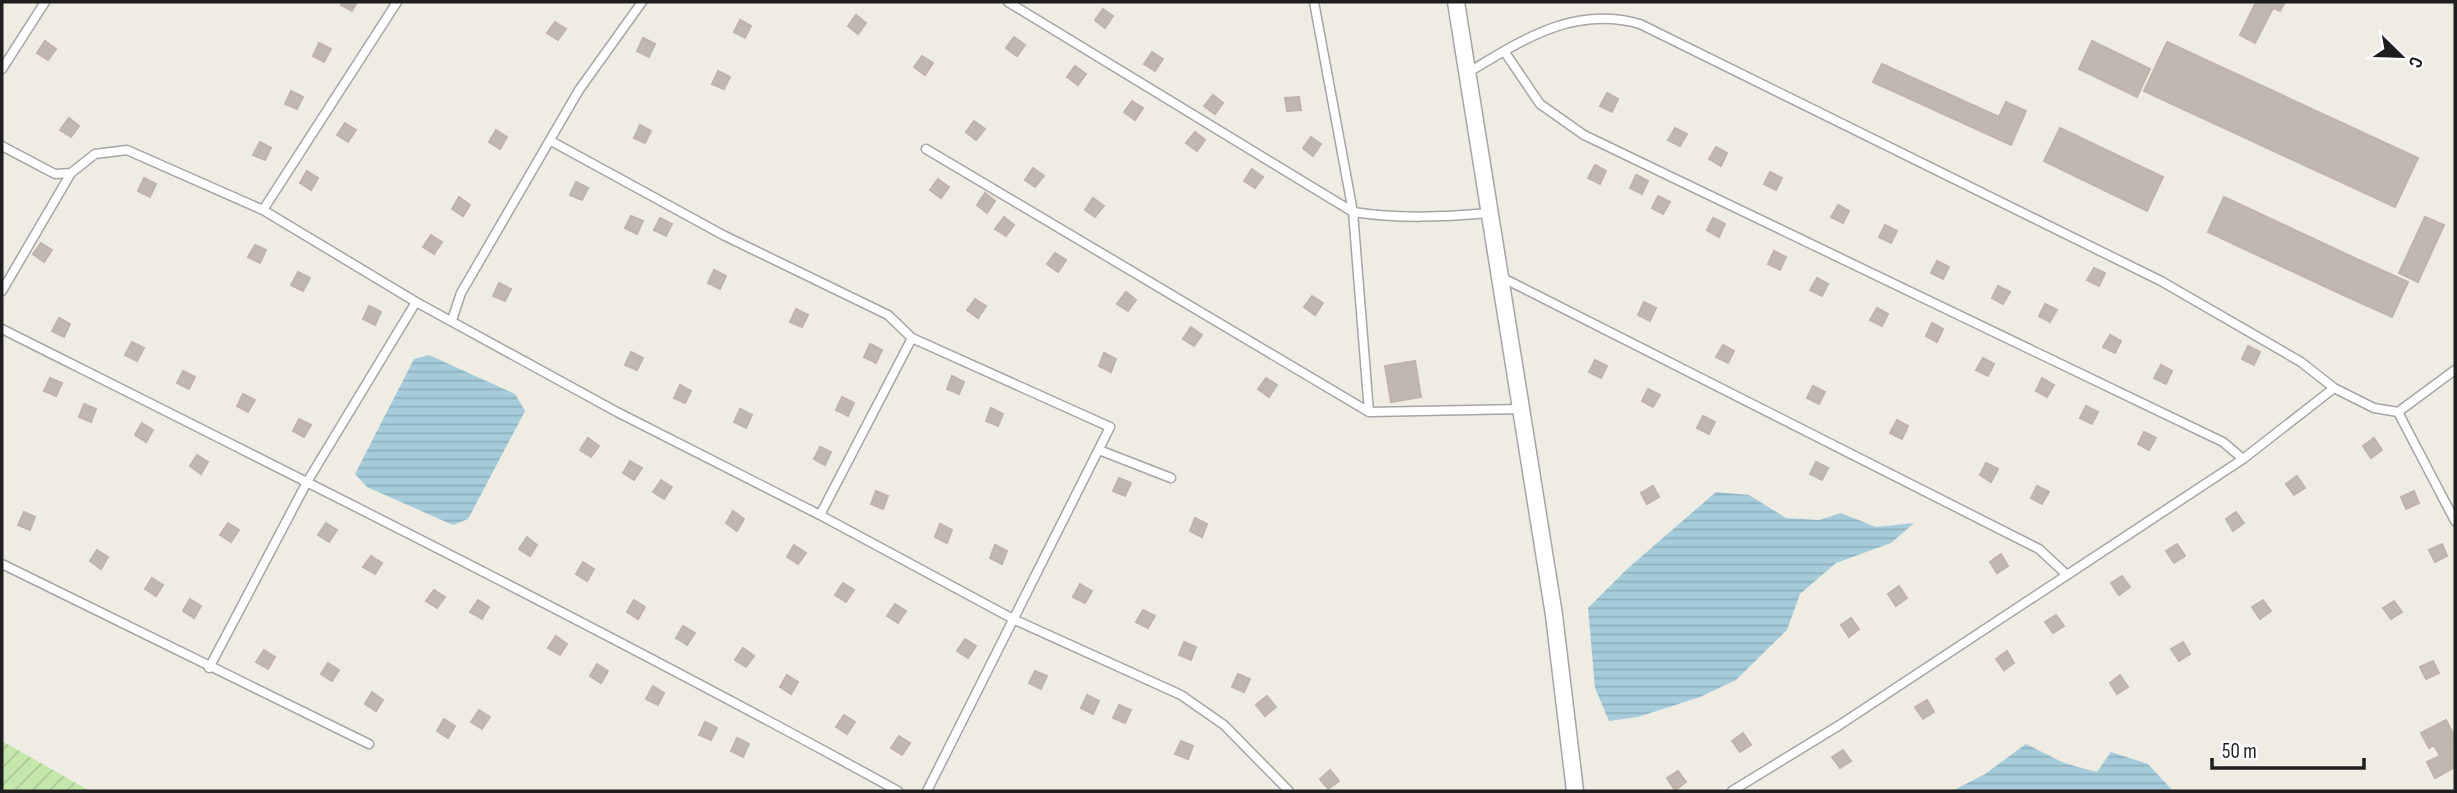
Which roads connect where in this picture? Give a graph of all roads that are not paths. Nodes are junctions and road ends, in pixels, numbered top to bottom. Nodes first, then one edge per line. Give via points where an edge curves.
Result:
1 (45, 2) edge
2 (397, 2) edge
3 (642, 2) edge
4 (1008, 2) edge
5 (1314, 2) edge
6 (1456, 2) edge
7 (1504, 51) junction
8 (2, 69) edge
9 (1467, 73) junction
10 (551, 141) junction
11 (2, 146) edge
12 (926, 149) dead end
13 (71, 173) junction
14 (263, 210) junction
15 (1353, 212) junction
16 (1489, 213) junction
17 (1500, 277) junction
18 (2, 291) edge
19 (416, 302) junction
20 (452, 320) junction
21 (2, 329) edge
22 (912, 338) junction
23 (2455, 370) edge
24 (2334, 388) junction
25 (1521, 409) junction
26 (1369, 412) junction
27 (2398, 412) junction
28 (1099, 450) junction
29 (2243, 459) junction
30 (1171, 478) dead end
31 (307, 482) junction
32 (820, 515) junction
33 (2455, 521) edge
34 (2, 564) edge
35 (2067, 575) junction
36 (1015, 620) junction
37 (209, 668) junction
38 (369, 744) dead end
39 (898, 791) edge
40 (927, 791) edge
41 (1289, 791) edge
42 (1575, 791) edge
43 (1732, 791) edge

1 - 8 lane
2 - 14 lane
3 - 10 lane via 579,90
4 - 15 lane
5 - 15 lane
6 - 9 street
7 - 9 lane
7 - 24 lane via 1573,21 1614,16 1640,24 2161,281 2301,362
7 - 29 lane via 1540,104 1584,135 2223,442
9 - 16 street
10 - 20 lane via 461,293
10 - 22 lane via 723,235 888,315
11 - 13 lane via 55,174
12 - 26 lane
13 - 14 lane via 94,154 127,150
13 - 18 lane
14 - 19 lane
15 - 16 lane via 1405,218
15 - 26 lane
16 - 17 street
17 - 25 street
17 - 35 lane via 2039,550
19 - 20 lane
19 - 31 lane
20 - 32 lane via 617,412
21 - 31 lane
22 - 28 lane via 1110,427
22 - 32 lane
23 - 27 lane
24 - 27 lane via 2374,408
24 - 29 lane
25 - 26 lane
25 - 42 street via 1554,615
27 - 33 lane
28 - 30 lane
28 - 36 lane
29 - 35 lane
31 - 37 lane
31 - 39 lane via 697,681
32 - 36 lane
34 - 37 lane
35 - 43 lane
36 - 40 lane
36 - 41 lane via 1181,695 1224,725
37 - 38 lane

